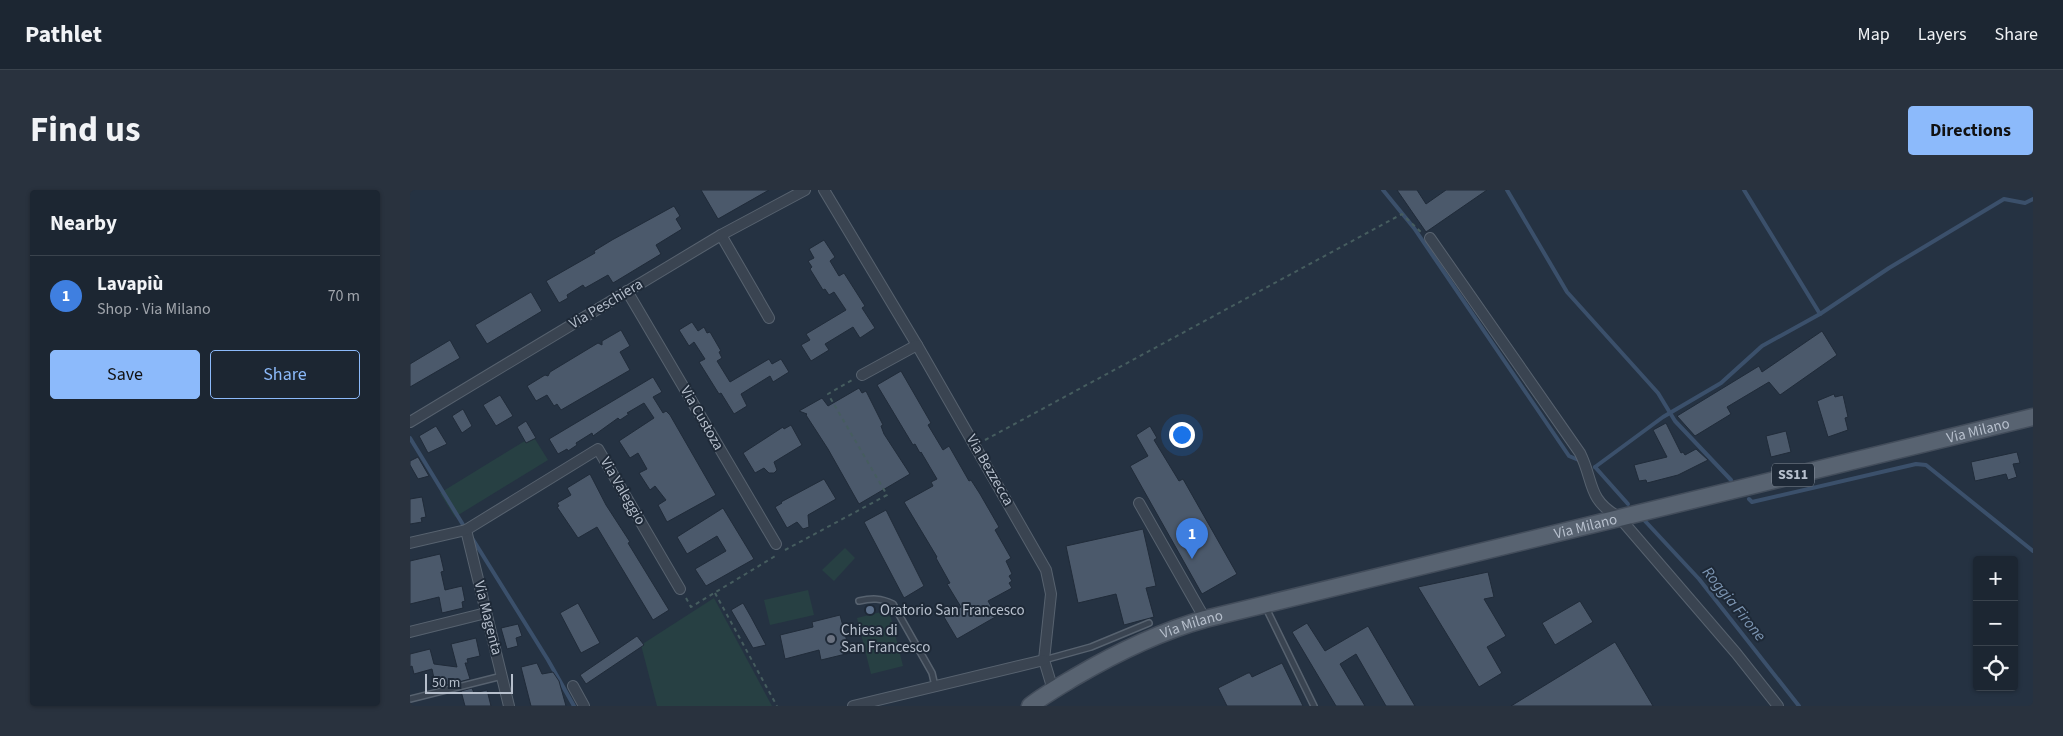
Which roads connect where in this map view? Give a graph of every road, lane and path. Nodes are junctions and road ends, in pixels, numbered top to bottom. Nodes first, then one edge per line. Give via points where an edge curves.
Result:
1 (805, 190) edge
2 (824, 190) edge
3 (721, 235) junction
4 (1430, 238) joint
5 (627, 291) junction
6 (769, 318) dead end
7 (917, 346) junction
8 (862, 375) joint
9 (2033, 417) edge
10 (410, 422) edge
11 (977, 447) junction
12 (1139, 503) dead end
13 (1619, 517) junction
14 (466, 530) junction
15 (410, 544) edge
16 (776, 544) dead end
17 (680, 589) joint
18 (715, 593) junction
19 (860, 601) dead end
20 (1264, 604) junction
21 (486, 613) junction
22 (1205, 619) junction
23 (1149, 623) dead end
24 (410, 632) edge
25 (1044, 660) junction
26 (502, 676) junction
27 (573, 686) dead end
28 (935, 687) junction
29 (1053, 690) junction
30 (410, 699) edge
31 (509, 706) edge
32 (584, 706) edge
33 (777, 706) edge
34 (853, 706) edge
35 (1030, 706) edge
36 (1314, 706) edge
37 (1778, 706) edge

1 - 3 street, Via Peschiera
2 - 7 street, Via Bezzecca
3 - 5 street, Via Peschiera
3 - 6 street
4 - 11 path via 1402,214 990,436
4 - 13 street via 1580,453 1597,499 1605,510
5 - 10 street, Via Peschiera
5 - 16 street, Via Custoza
7 - 8 street
7 - 11 street, Via Bezzecca
8 - 18 path via 828,394 887,495 781,552
9 - 13 main road, Via Milano / SS11
11 - 25 street, Via Bezzecca via 1046,570 1051,594
12 - 22 street
13 - 20 main road, Via Milano / SS11
13 - 37 street via 1736,652
14 - 15 street
14 - 17 street, Via Valeggio via 598,449
14 - 21 street, Via Magenta
17 - 18 path via 691,607
18 - 33 path
19 - 28 lane via 870,598 892,604 932,673
20 - 22 main road, Via Milano
20 - 36 lane
21 - 24 street
21 - 26 street, Via Magenta
22 - 29 main road, Via Milano via 1174,628 1109,657
23 - 25 lane, Via Milano via 1091,647
25 - 28 street, Via Milano
25 - 29 street
26 - 30 lane
26 - 31 street, Via Magenta
27 - 32 street
28 - 34 street, Via Milano
29 - 35 main road, Via Milano

